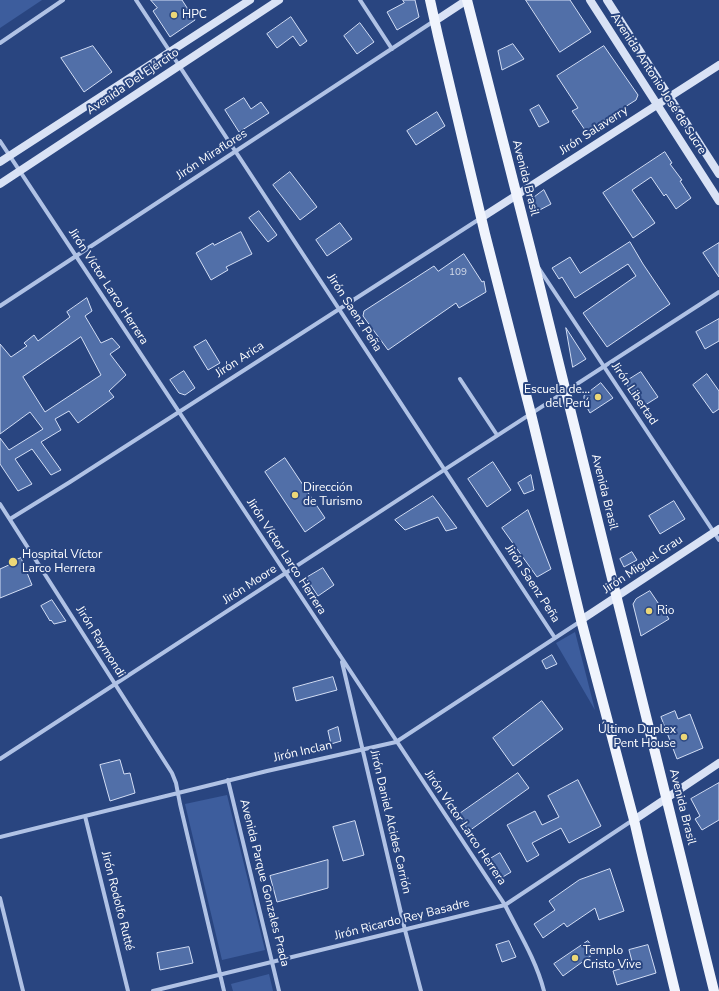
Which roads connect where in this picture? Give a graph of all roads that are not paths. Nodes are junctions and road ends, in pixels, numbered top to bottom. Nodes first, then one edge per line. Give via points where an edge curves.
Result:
1 (63, 0) edge
2 (136, 0) edge
3 (250, 0) edge
4 (279, 0) edge
5 (360, 0) edge
6 (430, 0) edge
7 (467, 0) edge
8 (590, 0) edge
9 (607, 0) edge
10 (435, 21) junction
11 (0, 43) edge
12 (392, 49) junction
13 (170, 52) junction
14 (719, 65) edge
15 (179, 66) junction
16 (669, 97) junction
17 (657, 105) junction
18 (0, 141) edge
19 (236, 152) junction
20 (10, 156) junction
21 (0, 162) edge
22 (19, 171) junction
23 (719, 174) edge
24 (0, 184) edge
25 (516, 195) junction
26 (719, 201) edge
27 (481, 218) junction
28 (75, 256) junction
29 (533, 259) junction
30 (719, 292) edge
31 (0, 306) edge
32 (339, 308) junction
33 (604, 367) junction
34 (460, 380) dead end
35 (566, 391) junction
36 (178, 412) junction
37 (531, 414) junction
38 (497, 435) junction
39 (445, 470) junction
40 (0, 504) edge
41 (10, 519) junction
42 (717, 530) edge
43 (719, 540) edge
44 (285, 574) junction
45 (616, 597) junction
46 (581, 620) junction
47 (555, 638) junction
48 (341, 658) junction
49 (115, 684) junction
50 (396, 742) junction
51 (362, 749) junction
52 (0, 759) edge
53 (719, 763) edge
54 (228, 780) junction
55 (178, 792) junction
56 (666, 798) junction
57 (85, 816) junction
58 (634, 820) junction
59 (0, 837) edge
60 (0, 898) edge
61 (505, 905) junction
62 (405, 930) junction
63 (272, 962) junction
64 (220, 975) junction
65 (23, 991) edge
66 (128, 991) edge
67 (153, 991) edge
68 (224, 991) edge
69 (280, 991) edge
70 (421, 991) edge
71 (544, 991) edge
72 (675, 991) edge
73 (714, 991) edge

1 - 11 street
2 - 13 street, Jirón Saenz Peña
3 - 13 main road, Avenida Del Ejército
4 - 15 main road, Avenida Del Ejército
5 - 12 street
6 - 10 main road
7 - 10 main road
7 - 25 main road, Avenida Brasil
8 - 17 main road, Avenida Antonio José de Sucre
9 - 16 main road, Avenida Antonio José de Sucre
10 - 12 street, Jirón Miraflores
10 - 27 main road
12 - 19 street, Jirón Miraflores
13 - 15 street, Jirón Saenz Peña
13 - 20 main road, Avenida Del Ejército
14 - 16 main road, Jirón Salaverry
15 - 19 street, Jirón Saenz Peña
15 - 22 main road, Avenida Del Ejército
16 - 17 main road, Jirón Salaverry
16 - 23 main road, Avenida Antonio José de Sucre
17 - 25 main road, Jirón Salaverry
17 - 26 main road, Avenida Antonio José de Sucre
18 - 20 street, Jirón Víctor Larco Herrera
19 - 28 street, Jirón Miraflores
19 - 32 street, Jirón Saenz Peña
20 - 21 main road, Avenida Del Ejército
20 - 22 street, Jirón Víctor Larco Herrera
22 - 24 main road, Avenida Del Ejército
22 - 28 street, Jirón Víctor Larco Herrera
25 - 27 main road, Jirón Salaverry
25 - 29 main road, Avenida Brasil
27 - 32 street, Jirón Arica
27 - 37 main road
28 - 31 street, Jirón Miraflores
28 - 36 street, Jirón Víctor Larco Herrera
29 - 33 street, Jirón Libertad
29 - 35 main road, Avenida Brasil
30 - 33 street, Jirón Moore
32 - 36 street, Jirón Arica
32 - 39 street, Jirón Saenz Peña
33 - 35 street, Jirón Moore
33 - 42 street, Jirón Libertad
34 - 38 street
35 - 37 street, Jirón Moore
35 - 45 main road, Avenida Brasil
36 - 41 street, Jirón Arica
36 - 44 street, Jirón Víctor Larco Herrera
37 - 38 street, Jirón Moore
37 - 46 main road
38 - 39 street, Jirón Moore
39 - 44 street, Jirón Moore
39 - 47 street, Jirón Saenz Peña
40 - 41 street, Jirón Raymondi
41 - 49 street, Jirón Raymondi
42 - 43 street, Jirón Libertad
42 - 45 main road, Jirón Miguel Grau
44 - 48 street, Jirón Víctor Larco Herrera
44 - 49 street, Jirón Moore
45 - 46 main road, Jirón Miguel Grau
45 - 56 main road, Avenida Brasil
46 - 47 street, Jirón Inclan
46 - 58 main road
47 - 50 street, Jirón Inclan
48 - 50 street, Jirón Víctor Larco Herrera
48 - 51 street, Jirón Daniel Alcides Carrión
49 - 52 street, Jirón Moore
49 - 55 street, Jirón Raymondi via 172,773
50 - 51 street, Jirón Inclan
50 - 61 street, Jirón Víctor Larco Herrera
51 - 54 street, Jirón Inclan
51 - 62 street, Jirón Daniel Alcides Carrión
53 - 56 main road
54 - 55 street, Jirón Inclan
54 - 63 street, Avenida Parque Gonzales Prada
55 - 57 street, Jirón Inclan
55 - 64 street
56 - 58 main road
56 - 73 main road, Avenida Brasil
57 - 59 street, Jirón Inclan
57 - 66 street, Jirón Rodolfo Rutté
58 - 61 street, Jirón Ricardo Rey Basadre
58 - 72 main road
60 - 65 street
61 - 62 street, Jirón Ricardo Rey Basadre
61 - 71 street, Jirón Víctor Larco Herrera via 530,954
62 - 63 street, Jirón Ricardo Rey Basadre
62 - 70 street, Jirón Daniel Alcides Carrión
63 - 64 street, Jirón Ricardo Rey Basadre
63 - 69 street, Avenida Parque Gonzales Prada
64 - 67 street, Jirón Ricardo Rey Basadre
64 - 68 street

